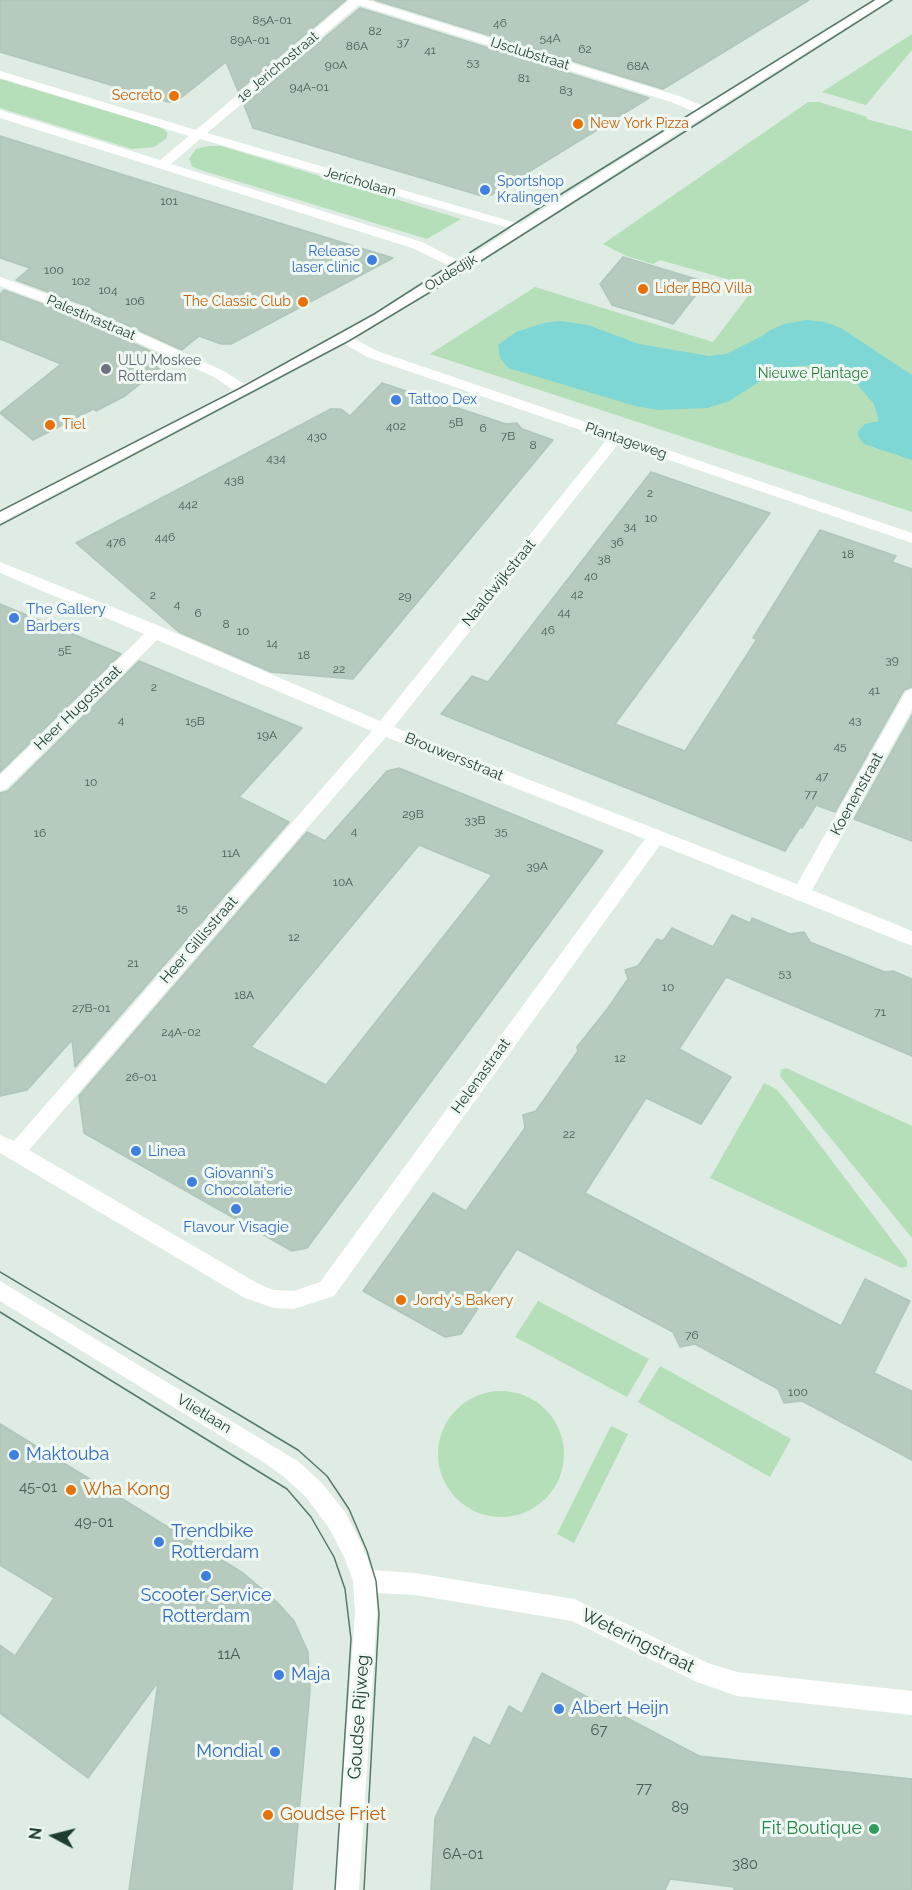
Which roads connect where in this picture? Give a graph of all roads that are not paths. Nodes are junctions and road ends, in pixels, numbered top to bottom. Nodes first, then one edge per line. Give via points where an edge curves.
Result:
1 (357, 0) edge
2 (877, 1) edge
3 (0, 74) edge
4 (704, 111) junction
5 (0, 114) edge
6 (197, 134) junction
7 (163, 164) junction
8 (522, 228) junction
9 (462, 267) junction
10 (0, 281) edge
11 (343, 338) junction
12 (244, 391) junction
13 (615, 438) junction
14 (0, 518) edge
15 (912, 538) edge
16 (0, 567) edge
17 (156, 631) junction
18 (912, 695) edge
19 (383, 729) junction
20 (0, 785) edge
21 (656, 837) junction
22 (801, 893) junction
23 (912, 939) edge
24 (8, 1147) edge
25 (0, 1290) edge
26 (364, 1581) junction
27 (912, 1703) edge
28 (347, 1890) edge

1 - 4 street, IJsclubstraat
1 - 6 street, 1e Jerichostraat
2 - 4 street, Oudedijk
3 - 6 street, Jericholaan
4 - 8 street, Oudedijk
5 - 7 street
6 - 7 street
6 - 8 street, Jericholaan
7 - 9 street via 417,245
8 - 9 street, Oudedijk
9 - 11 street, Oudedijk
10 - 12 street, Palestinastraat via 75,309 219,374
11 - 12 street, Oudedijk
11 - 13 street, Plantageweg via 372,354
12 - 14 street, Oudedijk
13 - 15 street, Plantageweg
13 - 19 street, Naaldwijkstraat
16 - 17 street, Brouwersstraat
17 - 19 street, Brouwersstraat
17 - 20 street, Heer Hugostraat
18 - 22 street, Koenenstraat
19 - 21 street, Brouwersstraat
19 - 24 street, Heer Gillisstraat
21 - 22 street, Brouwersstraat
21 - 24 street, Helenastraat via 327,1289 294,1300 273,1299 250,1290
22 - 23 street, Brouwersstraat
25 - 26 street, Vlietlaan via 291,1469 314,1490 337,1520
26 - 27 street, Weteringstraat via 415,1584 574,1610 705,1674 737,1684
26 - 28 street, Goudse Rijweg via 366,1612

